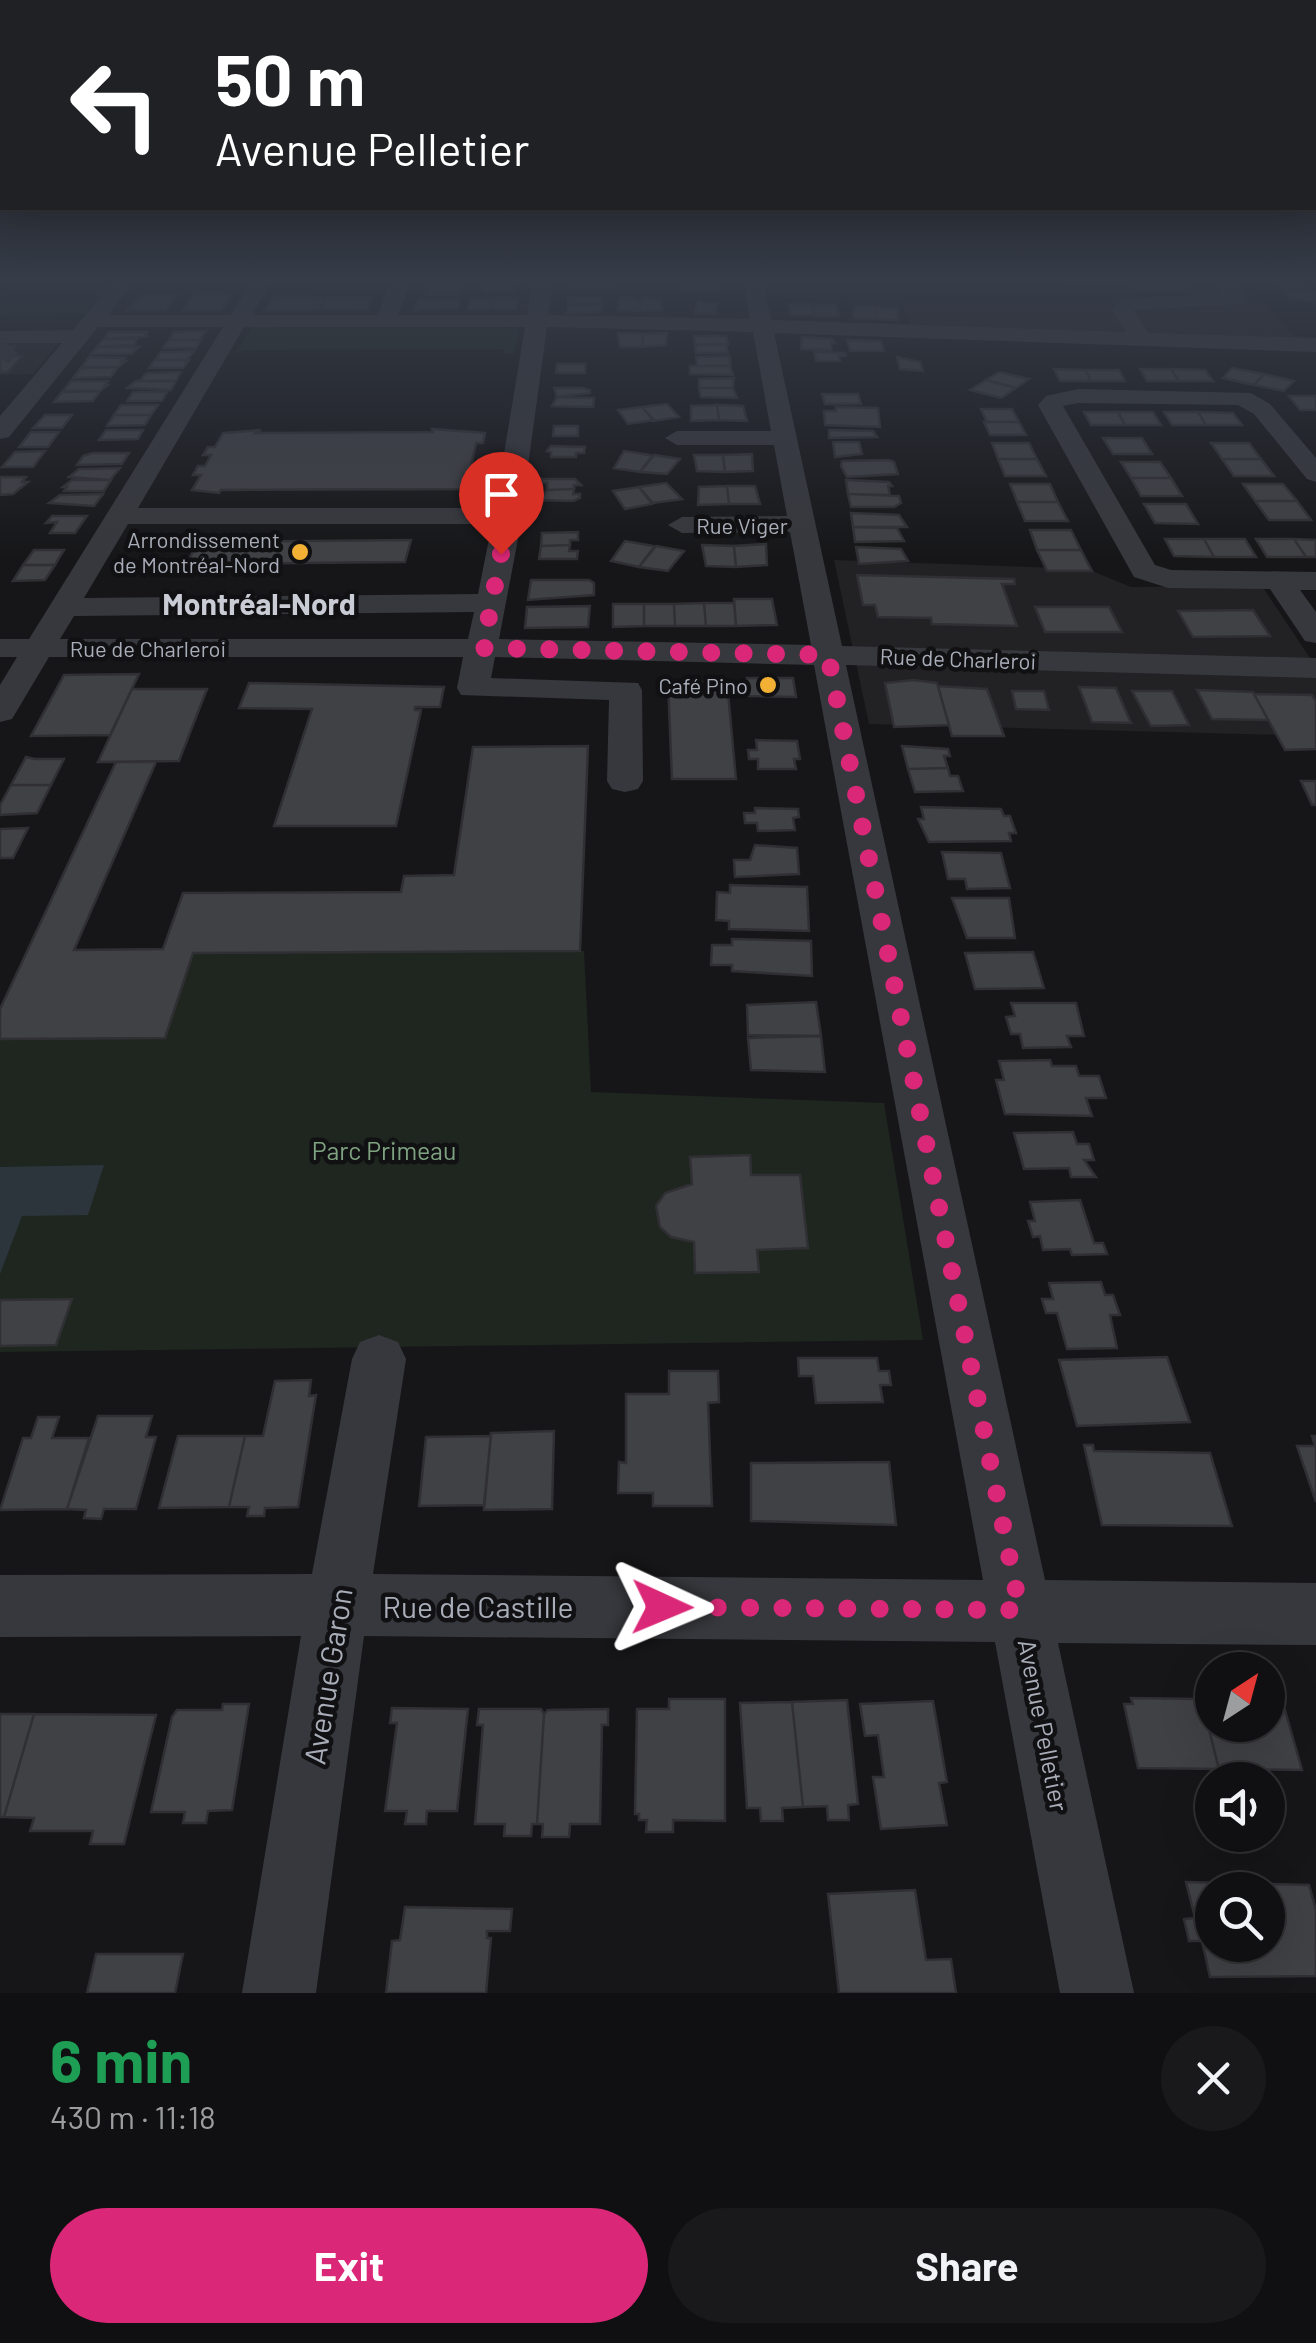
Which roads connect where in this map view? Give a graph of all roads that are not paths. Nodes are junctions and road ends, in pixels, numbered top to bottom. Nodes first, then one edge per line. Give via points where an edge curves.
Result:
1 (48, 374) edge
2 (205, 374) edge
3 (528, 374) edge
4 (771, 374) edge
5 (0, 432) edge
6 (677, 438) dead end
7 (783, 438) junction
8 (1316, 474) edge
9 (118, 516) junction
10 (506, 516) junction
11 (802, 524) junction
12 (682, 525) dead end
13 (78, 579) junction
14 (1316, 581) edge
15 (1281, 582) junction
16 (494, 590) junction
17 (63, 607) junction
18 (1316, 634) edge
19 (0, 648) edge
20 (483, 648) junction
21 (38, 649) junction
22 (828, 655) junction
23 (1316, 668) edge
24 (0, 712) edge
25 (625, 781) dead end
26 (380, 1359) dead end
27 (337, 1605) junction
28 (0, 1606) edge
29 (1020, 1610) junction
30 (1316, 1614) edge
31 (278, 1993) edge
32 (1097, 1993) edge

1 - 5 street
2 - 9 street
3 - 10 street
4 - 7 street, Avenue Pelletier
6 - 7 street
7 - 11 street, Avenue Pelletier
8 - 15 street via 1262,409 1243,398 1078,396 1050,405 1144,571 1168,580
9 - 10 street
9 - 13 street
10 - 16 street
11 - 12 street, Rue Viger
11 - 22 street, Avenue Pelletier
13 - 16 street
13 - 17 street
14 - 15 street
15 - 18 street
16 - 17 street
16 - 20 street
17 - 21 street
19 - 21 street, Rue de Charleroi
20 - 21 street, Rue de Charleroi
20 - 22 street, Rue de Charleroi
20 - 25 street via 474,688 626,690
21 - 24 street
22 - 23 street, Rue de Charleroi
22 - 29 street, Avenue Pelletier
26 - 27 street, Avenue Garon
27 - 28 street, Rue de Castille
27 - 29 street, Rue de Castille
27 - 31 street, Avenue Garon
29 - 30 street, Rue de Castille
29 - 32 street, Avenue Pelletier

